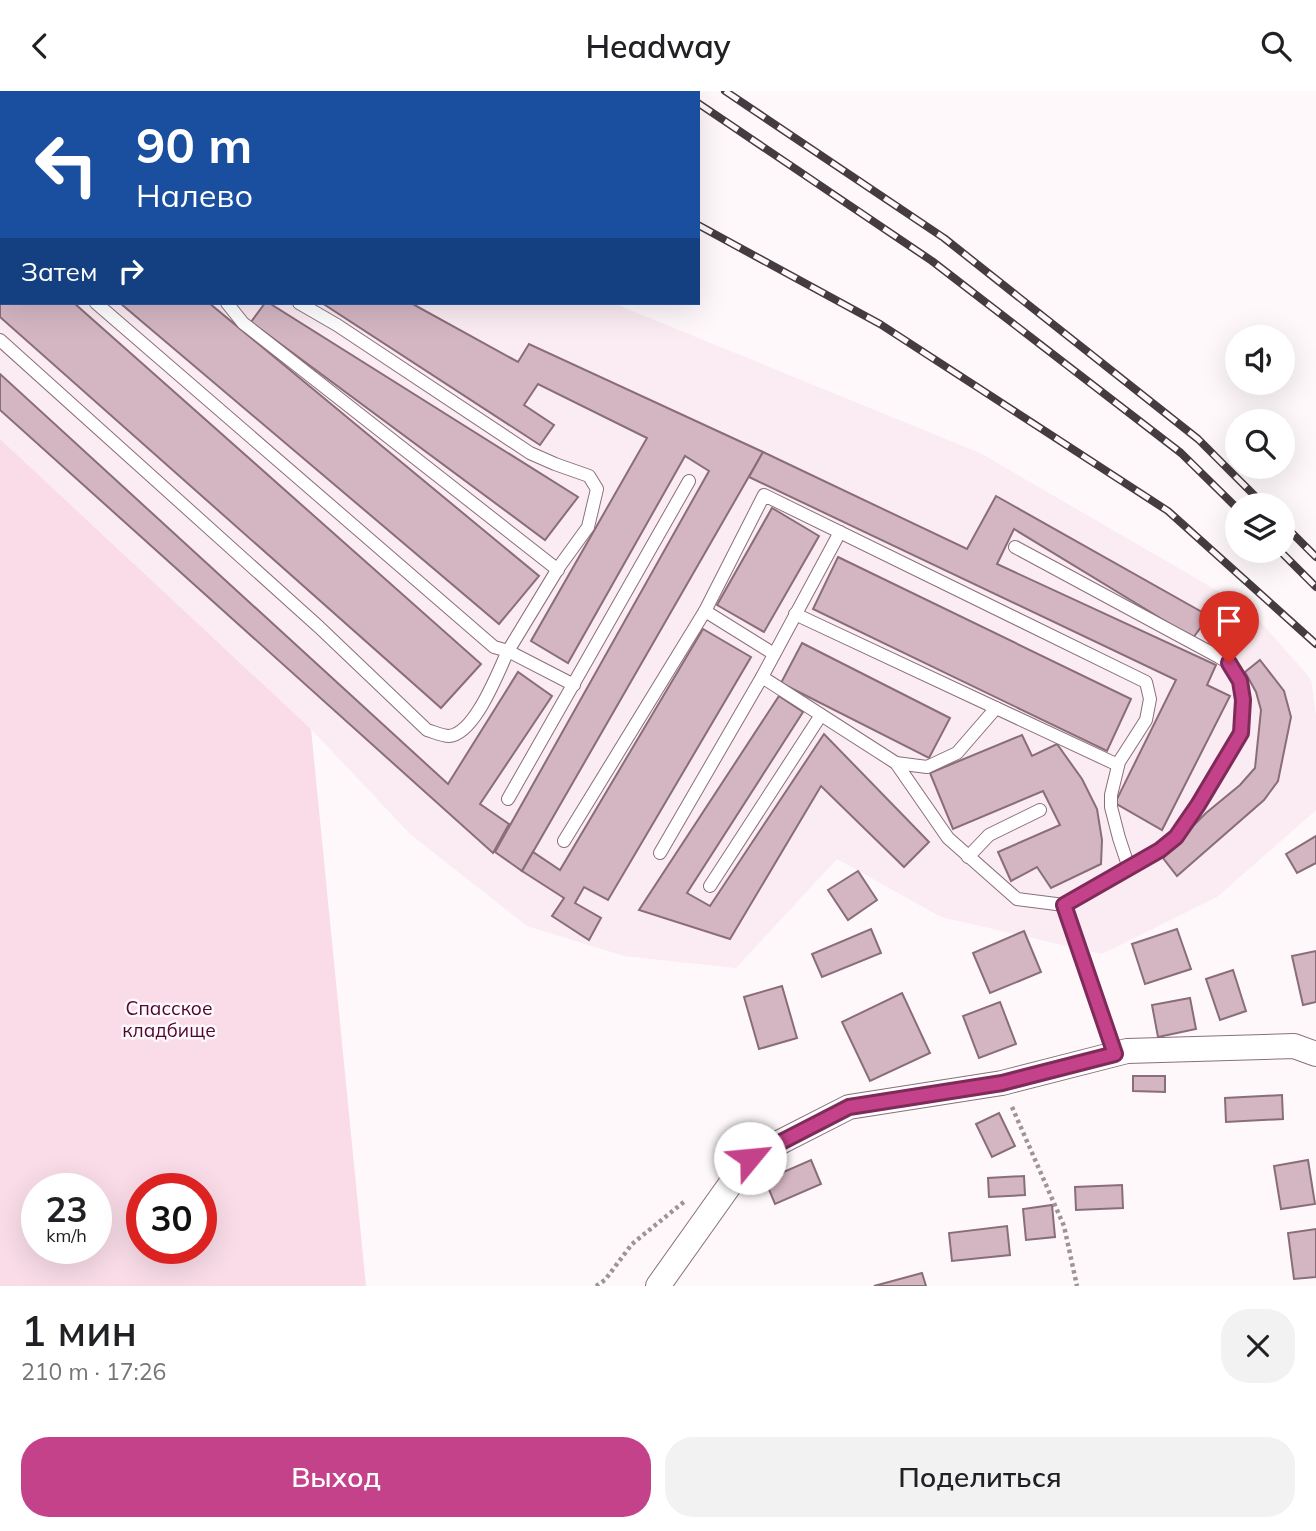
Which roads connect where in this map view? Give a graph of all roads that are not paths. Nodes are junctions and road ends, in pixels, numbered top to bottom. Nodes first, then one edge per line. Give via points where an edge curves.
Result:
1 (98, 305) edge
2 (229, 305) edge
3 (302, 305) edge
4 (0, 340) edge
5 (690, 481) dead end
6 (840, 532) junction
7 (1015, 547) dead end
8 (558, 570) junction
9 (705, 611) junction
10 (795, 614) junction
11 (508, 652) junction
12 (774, 654) junction
13 (762, 677) junction
14 (574, 685) junction
15 (996, 708) junction
16 (821, 715) junction
17 (896, 763) junction
18 (1118, 765) junction
19 (508, 799) dead end
20 (1040, 810) dead end
21 (564, 841) dead end
22 (660, 853) dead end
23 (968, 857) junction
24 (1129, 868) junction
25 (710, 886) dead end
26 (1064, 905) junction
27 (1115, 1054) junction
28 (1316, 1054) edge
29 (659, 1286) edge

1 - 11 lane via 494,647
2 - 8 lane via 243,323
3 - 8 lane via 530,453 589,475 597,489 588,527
4 - 11 lane via 427,730 450,736 460,732 481,708
5 - 14 lane
6 - 9 lane via 764,495
6 - 10 lane
6 - 18 lane via 1146,682 1150,699 1146,720
7 - 24 lane via 1219,657 1229,663 1240,681 1241,733 1176,837
8 - 11 lane
9 - 12 lane
9 - 21 lane
10 - 12 lane
10 - 15 lane
11 - 14 lane
12 - 13 lane
13 - 16 lane
13 - 22 lane
14 - 19 lane
15 - 17 lane via 957,753 927,767
15 - 18 lane
16 - 17 lane
16 - 25 lane
17 - 23 lane via 948,838
18 - 24 lane via 1111,807
20 - 23 lane via 989,835
23 - 26 lane via 1017,899
24 - 26 lane
26 - 27 lane
27 - 28 street via 1294,1046
27 - 29 street via 1002,1083 849,1107 750,1158

